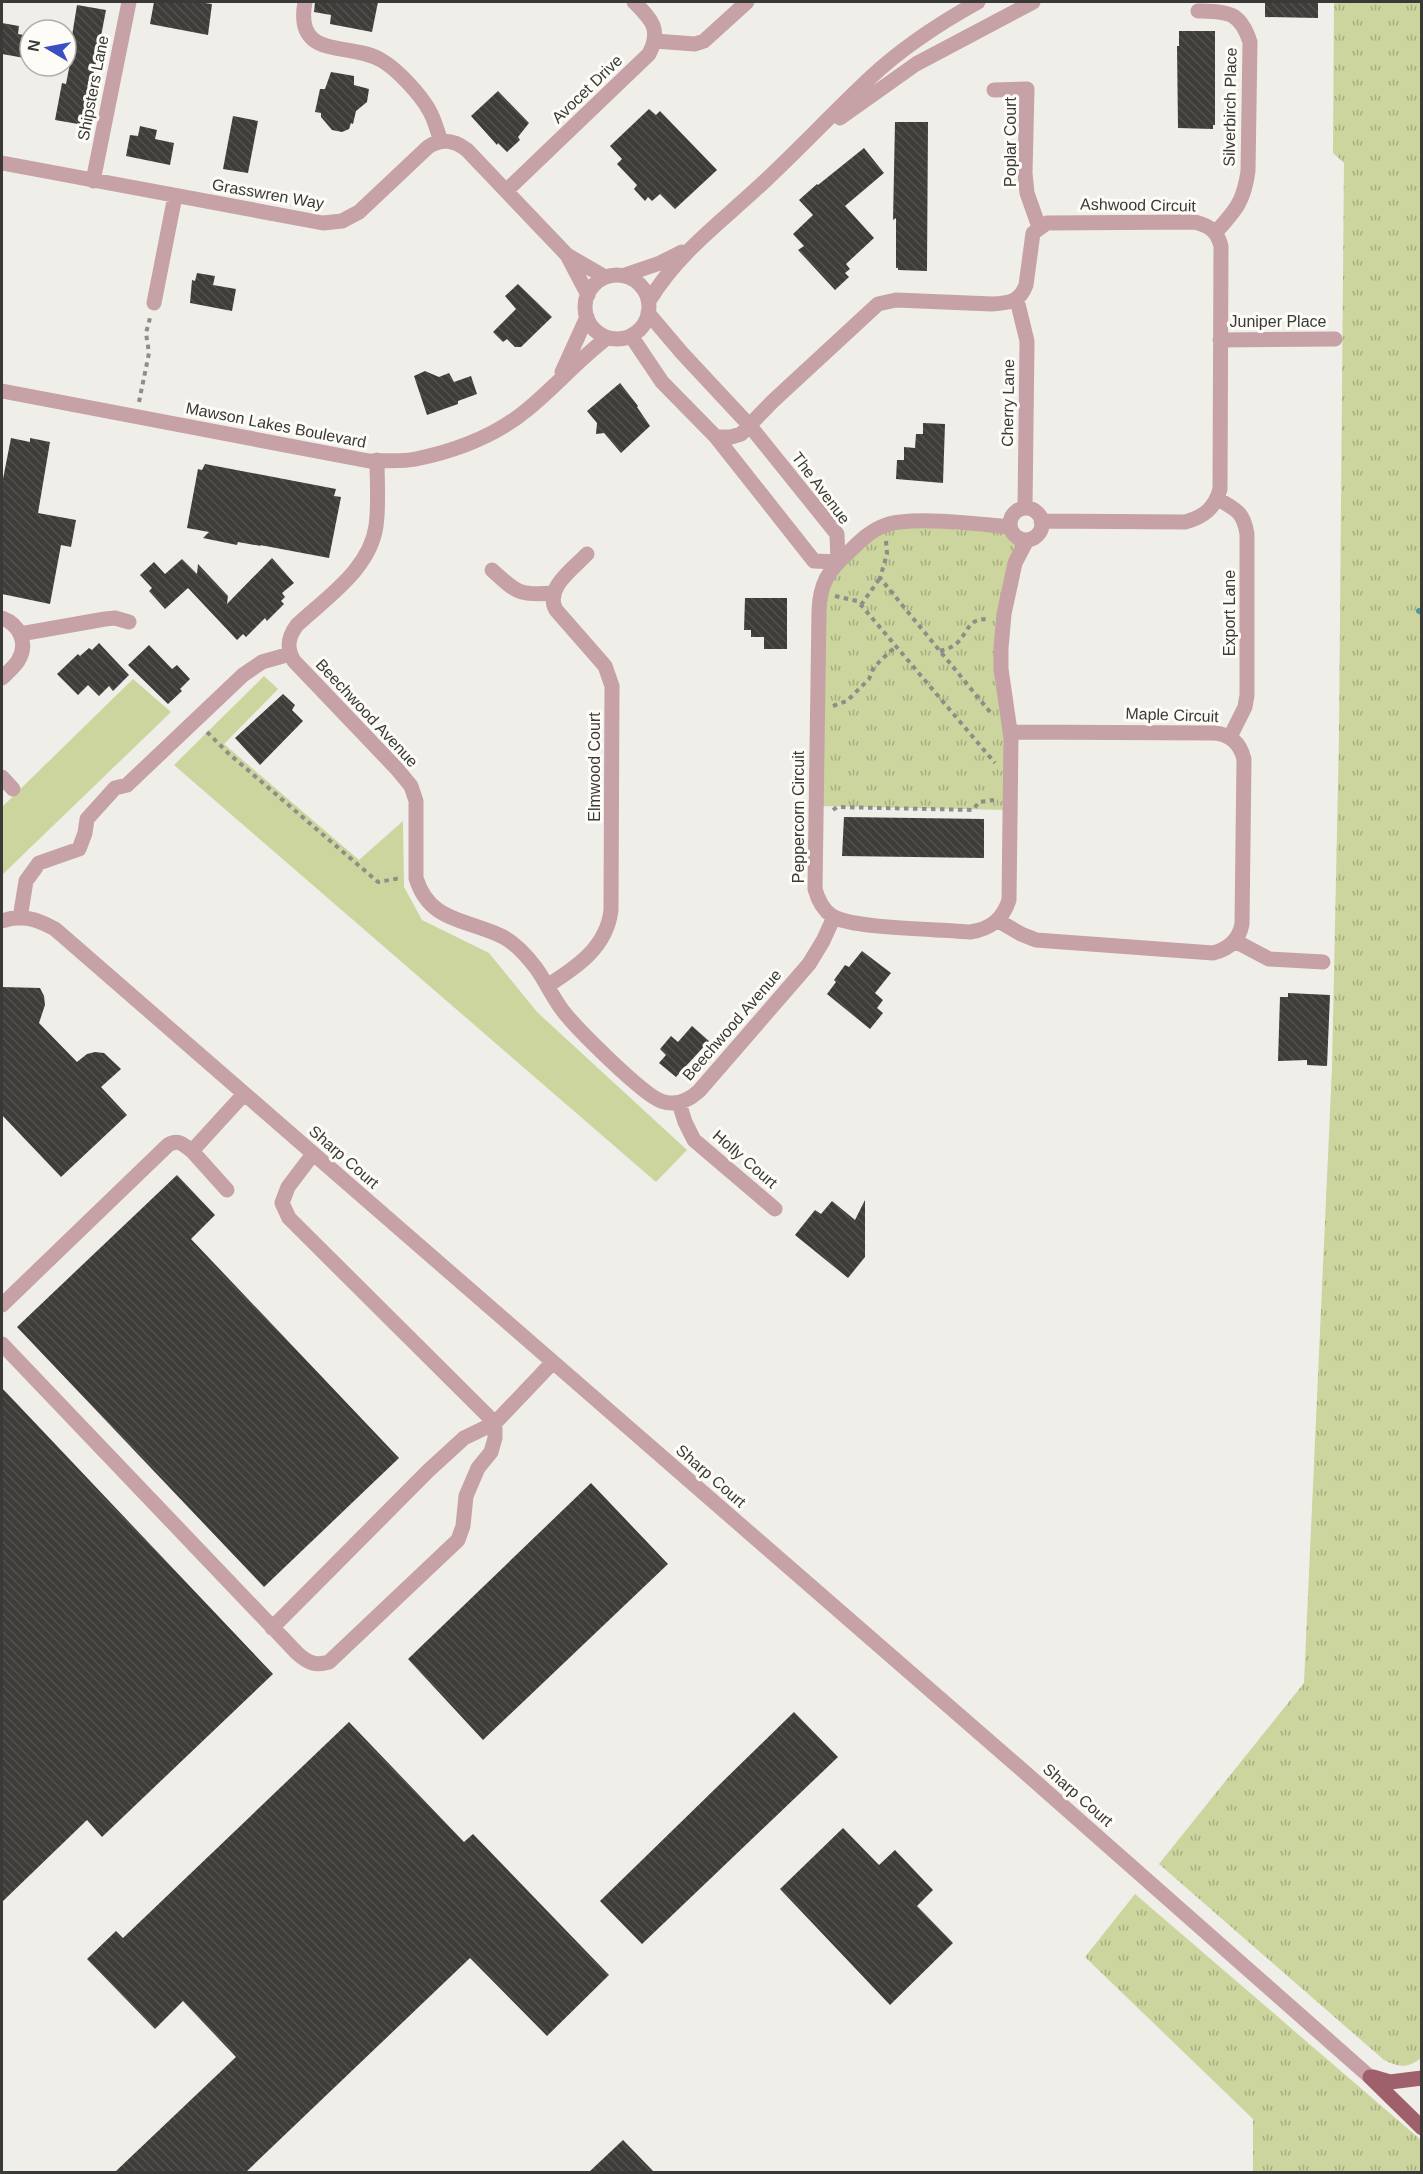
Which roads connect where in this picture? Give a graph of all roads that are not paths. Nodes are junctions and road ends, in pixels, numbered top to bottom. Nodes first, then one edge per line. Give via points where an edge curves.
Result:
1 (129, 2) edge
2 (305, 2) edge
3 (634, 2) edge
4 (747, 2) edge
5 (978, 2) edge
6 (1033, 2) edge
7 (1198, 11) dead end
8 (655, 41) junction
9 (994, 90) dead end
10 (441, 141) junction
11 (806, 143) junction
12 (2, 163) edge
13 (93, 181) junction
14 (506, 191) junction
15 (174, 196) junction
16 (1039, 226) junction
17 (1216, 232) junction
18 (690, 248) junction
19 (567, 255) junction
20 (625, 275) junction
21 (605, 277) junction
22 (588, 295) junction
23 (1017, 300) junction
24 (154, 303) road end
25 (648, 307) junction
26 (587, 317) junction
27 (631, 336) junction
28 (607, 338) junction
29 (1335, 339) dead end
30 (1221, 340) junction
31 (559, 378) junction
32 (2, 391) edge
33 (750, 426) junction
34 (716, 437) junction
35 (377, 460) junction
36 (1218, 499) junction
37 (1025, 508) junction
38 (1041, 521) junction
39 (1010, 527) junction
40 (1027, 540) junction
41 (587, 554) dead end
42 (838, 562) junction
43 (492, 570) dead end
44 (553, 593) junction
45 (2, 618) edge
46 (129, 622) dead end
47 (20, 634) junction
48 (290, 654) junction
49 (2, 678) edge
50 (1010, 732) junction
51 (1230, 737) junction
52 (2, 777) edge
53 (13, 789) dead end
54 (834, 916) junction
55 (20, 918) junction
56 (998, 920) junction
57 (2, 921) edge
58 (1235, 941) junction
59 (1323, 962) dead end
60 (548, 986) junction
61 (244, 1094) junction
62 (679, 1103) junction
63 (192, 1150) junction
64 (313, 1154) junction
65 (227, 1190) dead end
66 (775, 1209) dead end
67 (2, 1305) edge
68 (2, 1344) edge
69 (553, 1362) junction
70 (495, 1423) junction
71 (272, 1628) junction
72 (1370, 2077) junction
73 (1422, 2078) edge
74 (1422, 2128) edge

1 - 13 street, Shipsters Lane
2 - 10 street via 305,27 314,40 390,65 425,104
3 - 8 street via 653,24
4 - 8 street via 704,42
5 - 11 street via 943,21 872,76
6 - 11 street via 916,64
7 - 17 street, Silverbirch Place via 1225,12 1237,17 1250,42 1245,190 1234,213
8 - 14 street, Avocet Drive via 645,59
9 - 16 street, Poplar Court via 1027,89 1025,173 1027,193
10 - 14 street via 451,141 467,150
10 - 15 street, Grasswren Way via 428,147 359,212 334,223
11 - 18 street
12 - 13 street, Grasswren Way
13 - 15 street, Grasswren Way
14 - 19 street
15 - 24 street
16 - 17 street, Ashwood Circuit via 1057,222 1195,222
16 - 23 street via 1030,243 1026,285
17 - 30 street via 1221,246
18 - 20 street
18 - 25 street via 658,286
19 - 21 street
19 - 22 street
20 - 21 street
20 - 25 street via 642,286
21 - 22 street
22 - 26 street
23 - 33 street via 992,304 896,300 878,304
23 - 37 street, Cherry Lane via 1027,341
25 - 27 street via 646,320
25 - 33 street, The Avenue via 682,353
26 - 28 street via 596,331
26 - 31 street, Mawson Lakes Boulevard
27 - 28 street
27 - 34 street via 662,382
28 - 31 street, Mawson Lakes Boulevard
29 - 30 street, Juniper Place
30 - 36 street
31 - 35 street, Mawson Lakes Boulevard via 527,410 483,438 414,459
32 - 35 street, Mawson Lakes Boulevard
33 - 34 street via 741,434
33 - 42 street, The Avenue via 837,534
34 - 42 street via 814,561
35 - 48 street via 376,523 369,550 355,571 297,625 289,640
36 - 38 street via 1200,518 1185,522
36 - 51 street, Export Lane via 1241,512 1247,534 1247,694
37 - 38 street via 1035,512
37 - 39 street via 1012,516
38 - 40 street via 1039,534
39 - 40 street via 1016,537
39 - 42 street, Peppercorn Circuit via 905,521 870,532
40 - 50 street via 1015,563 1002,629 1001,669
41 - 44 street
42 - 54 street, Peppercorn Circuit via 820,594 817,705 815,889 821,905
43 - 44 street via 520,592
44 - 60 street, Elmwood Court via 556,610 605,666 612,686 611,910 602,940 577,967
45 - 47 street
46 - 47 street via 115,618
47 - 49 street via 19,659
48 - 55 street via 250,670 127,785 114,788 87,819 79,849 39,863 26,881
48 - 60 street, Beechwood Avenue via 414,791 415,871 424,898 440,912 516,945
50 - 51 street, Maple Circuit via 1214,733
50 - 56 street via 1009,900
51 - 58 street, Maple Circuit via 1244,759 1242,924
52 - 53 street
54 - 56 street via 854,923 970,932
54 - 62 street, Beechwood Avenue via 809,964 699,1091
55 - 57 street
55 - 61 street, Sharp Court via 40,921 55,929
56 - 58 street via 1036,940 1213,953
58 - 59 street via 1269,959
60 - 62 street, Beechwood Avenue via 563,1012 615,1064 655,1098
61 - 63 street
61 - 64 street, Sharp Court
62 - 66 street, Holly Court via 694,1140
63 - 65 street
63 - 67 street via 180,1142 168,1145
64 - 69 street, Sharp Court
64 - 70 street via 288,1187 282,1203 289,1218
68 - 71 street
69 - 70 street
69 - 72 street, Sharp Court
70 - 71 street via 464,1438
70 - 71 street via 491,1452 478,1468 466,1496 458,1540 337,1655 318,1665 307,1662
72 - 73 main road via 1390,2082
72 - 74 main road

